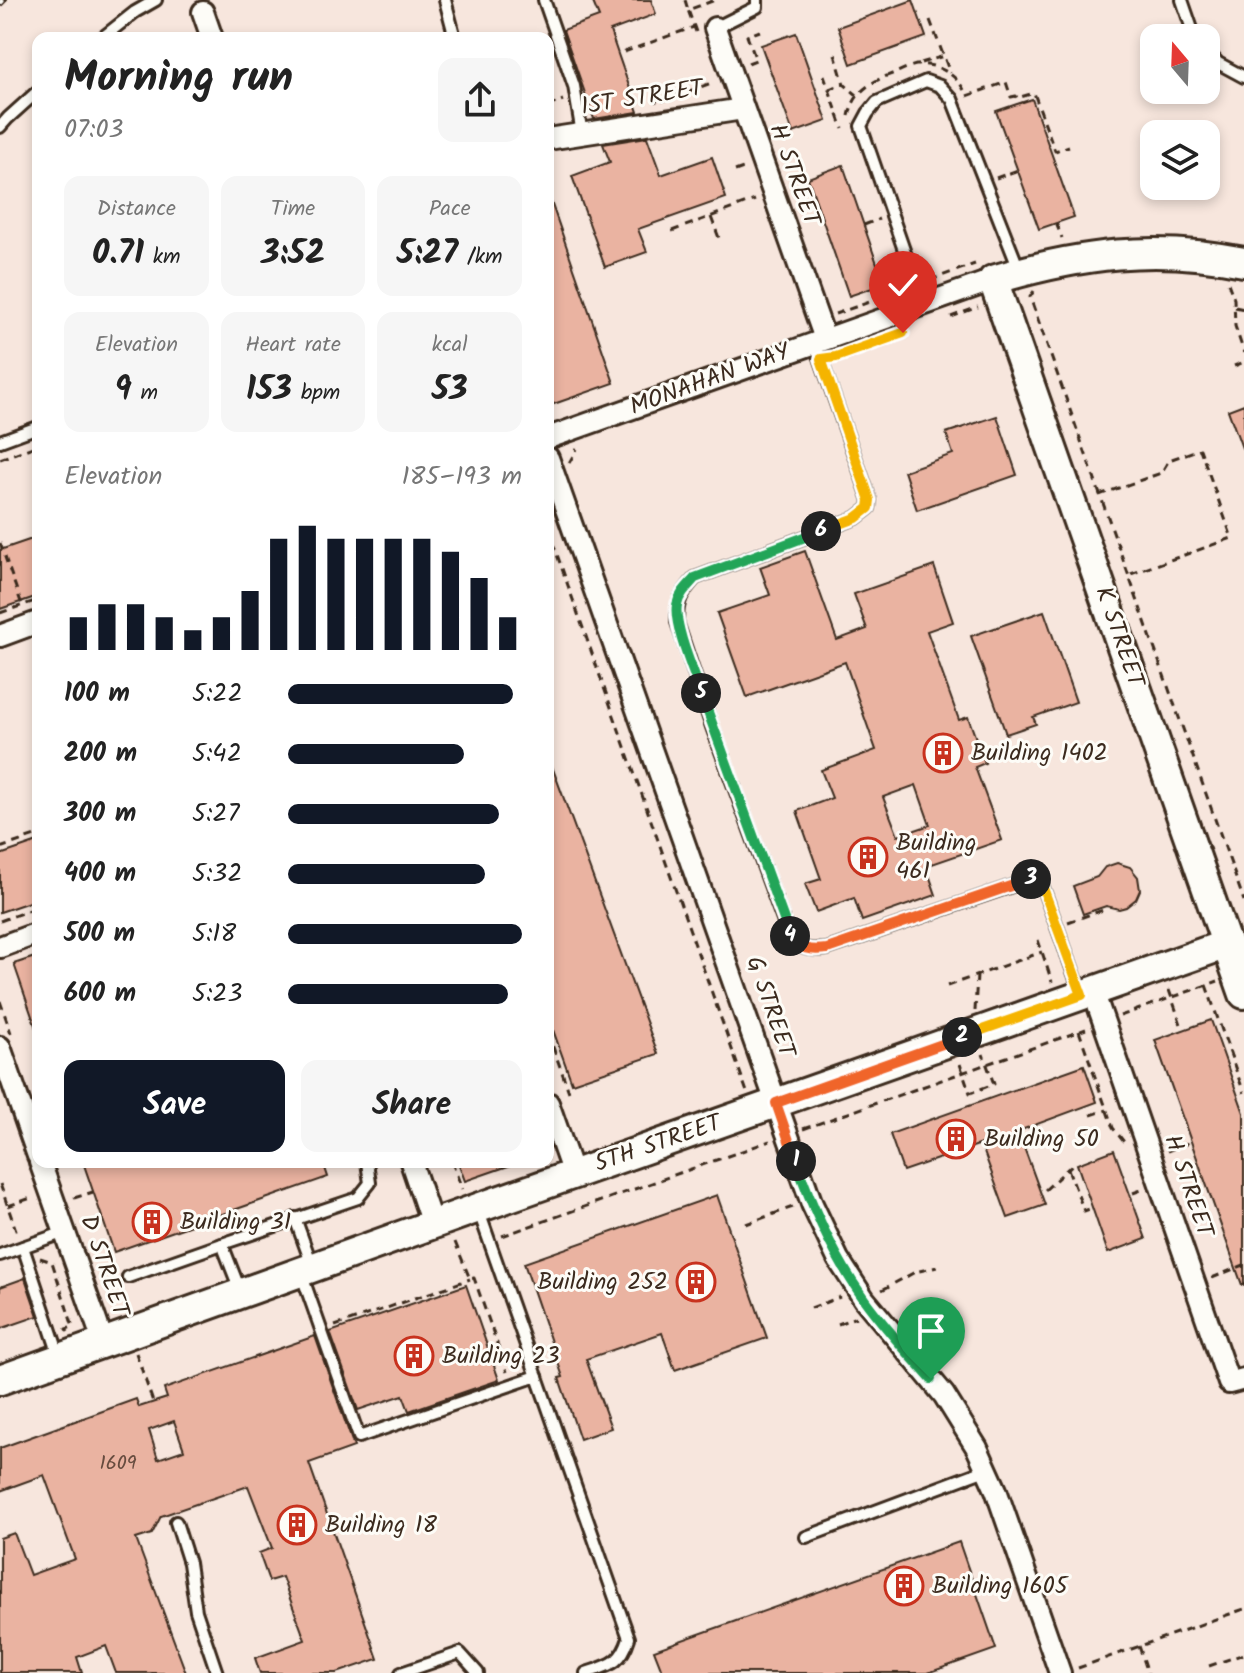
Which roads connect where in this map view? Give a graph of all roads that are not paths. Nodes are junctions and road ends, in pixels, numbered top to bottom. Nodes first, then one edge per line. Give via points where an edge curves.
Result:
1 (156, 0) edge
2 (445, 0) edge
3 (544, 0) edge
4 (757, 0) edge
5 (1182, 0) edge
6 (200, 6) edge
7 (1190, 24) edge
8 (704, 28) joint
9 (110, 32) edge
10 (210, 32) edge
11 (453, 32) edge
12 (1220, 64) edge
13 (1244, 77) edge
14 (32, 97) edge
15 (743, 109) junction
16 (0, 127) edge
17 (582, 134) junction
18 (554, 138) edge
19 (1239, 272) edge
20 (1005, 284) junction
21 (923, 305) junction
22 (820, 341) junction
23 (32, 429) edge
24 (554, 436) edge
25 (0, 441) edge
26 (558, 462) edge
27 (32, 624) edge
28 (0, 636) edge
29 (32, 935) edge
30 (1227, 944) junction
31 (0, 947) edge
32 (1240, 984) edge
33 (1087, 993) junction
34 (0, 1047) edge
35 (765, 1106) junction
36 (554, 1120) edge
37 (32, 1139) edge
38 (42, 1168) edge
39 (368, 1168) edge
40 (414, 1168) edge
41 (573, 1174) junction
42 (471, 1202) junction
43 (295, 1218) junction
44 (442, 1228) junction
45 (65, 1232) junction
46 (222, 1244) junction
47 (23, 1247) junction
48 (0, 1255) edge
49 (306, 1269) junction
50 (128, 1277) dead end
51 (240, 1292) junction
52 (115, 1337) junction
53 (60, 1357) junction
54 (537, 1376) junction
55 (1244, 1379) edge
56 (0, 1380) edge
57 (988, 1469) junction
58 (176, 1522) dead end
59 (806, 1537) dead end
60 (1066, 1672) edge
61 (217, 1673) edge
62 (401, 1673) edge
63 (478, 1673) edge
64 (586, 1673) edge

1 - 9 lane
2 - 11 lane
3 - 17 lane via 574,86
4 - 8 lane via 757,7
5 - 7 lane
6 - 10 street
8 - 15 street, H STREET via 722,76
12 - 13 lane
14 - 16 lane
15 - 17 street, 1ST STREET
15 - 22 street, H STREET
17 - 18 street, 1ST STREET
19 - 20 street, MONAHAN WAY via 1211,256 1135,253 1070,260
20 - 21 street, MONAHAN WAY
20 - 21 lane via 952,99 926,81 877,102 861,126
20 - 30 street, K STREET
21 - 22 street, MONAHAN WAY
22 - 24 street, MONAHAN WAY
22 - 33 lane via 869,508 856,518 695,578 677,605 677,622 712,727 787,931 796,945 811,951 827,949 1035,878
23 - 25 lane
26 - 35 street, G STREET
27 - 28 street
29 - 31 street
30 - 32 street, K STREET
30 - 33 street, 5TH STREET
33 - 35 street, 5TH STREET
33 - 55 street, H STREET via 1103,1022 1229,1383
34 - 37 street
35 - 41 street, 5TH STREET
35 - 57 street, G STREET via 787,1135 812,1204 850,1279 944,1395
36 - 41 street
38 - 45 street, D STREET
39 - 43 lane via 370,1183 358,1198
40 - 44 street
41 - 42 street, 5TH STREET
42 - 44 street, 5TH STREET
42 - 54 lane
43 - 46 lane
43 - 49 lane
44 - 49 street, 5TH STREET
45 - 47 lane
45 - 52 street, D STREET
46 - 50 lane
46 - 51 lane
47 - 48 lane
47 - 53 lane
49 - 51 street, 5TH STREET
49 - 54 lane via 359,1437
51 - 52 street, 5TH STREET
52 - 53 street, 5TH STREET
53 - 56 street, 5TH STREET
54 - 64 lane via 629,1638 615,1663
57 - 59 lane
57 - 60 street, G STREET
58 - 61 lane via 196,1611
62 - 63 lane via 460,1653

